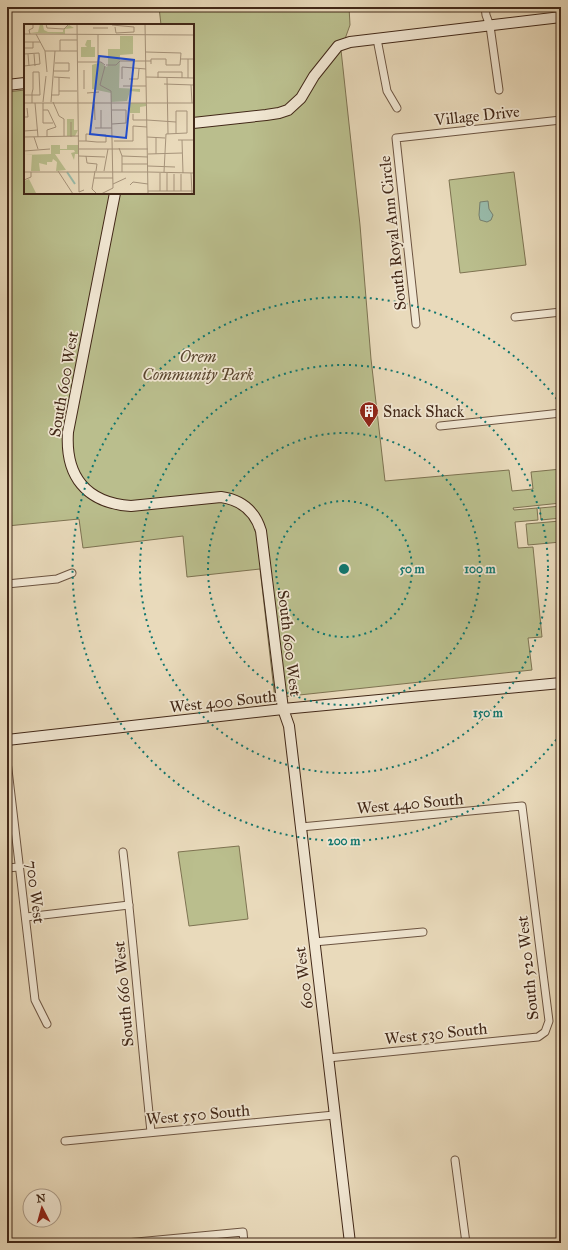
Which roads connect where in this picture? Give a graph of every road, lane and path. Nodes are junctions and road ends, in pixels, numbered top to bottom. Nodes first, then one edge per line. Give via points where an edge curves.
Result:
1 (485, 7) edge
2 (561, 17) edge
3 (490, 26) junction
4 (377, 39) junction
5 (24, 83) edge
6 (7, 85) edge
7 (499, 90) dead end
8 (397, 108) dead end
9 (561, 120) edge
10 (194, 123) edge
11 (396, 138) joint
12 (114, 194) edge
13 (561, 312) edge
14 (515, 317) dead end
15 (416, 324) dead end
16 (561, 413) edge
17 (440, 426) dead end
18 (72, 572) dead end
19 (7, 584) edge
20 (561, 683) edge
21 (283, 709) junction
22 (7, 740) edge
23 (7, 761) edge
24 (522, 806) joint
25 (301, 827) junction
26 (123, 852) dead end
27 (19, 867) junction
28 (7, 868) edge
29 (129, 905) junction
30 (26, 917) junction
31 (422, 932) dead end
32 (314, 942) junction
33 (47, 1024) dead end
34 (544, 1032) joint
35 (328, 1058) junction
36 (334, 1115) junction
37 (150, 1132) junction
38 (64, 1141) dead end
39 (455, 1160) dead end
40 (126, 1243) edge
41 (244, 1243) edge
42 (350, 1243) edge
43 (466, 1243) edge

1 - 3 street
2 - 3 street
3 - 4 street
3 - 7 street
4 - 8 street via 387,91
4 - 10 street via 338,46 314,76 301,98 288,110
5 - 6 street
9 - 11 street, Village Drive
11 - 15 street, South Royal Ann Circle
12 - 21 street, South 600 West via 68,432 70,464 74,474 98,499 114,504 131,506 221,497 242,503 252,513 261,531
13 - 14 street
16 - 17 street
18 - 19 street via 57,579
20 - 21 street, West 400 South
21 - 22 street, West 400 South
21 - 25 street, 600 West via 288,726
23 - 27 street, 700 West
24 - 25 street, West 440 South
24 - 34 street, South 520 West via 549,1021
25 - 32 street, 600 West
26 - 29 street, South 660 West
27 - 28 street
27 - 30 street, 700 West
29 - 30 street
29 - 37 street, South 660 West
30 - 33 street, 700 West via 35,1000
31 - 32 street
32 - 35 street, 600 West
34 - 35 street, West 530 South via 538,1037
35 - 36 street, 600 West
36 - 37 street, West 550 South
36 - 42 street, 600 West
37 - 38 street, West 550 South
39 - 43 street
40 - 41 street via 243,1232

